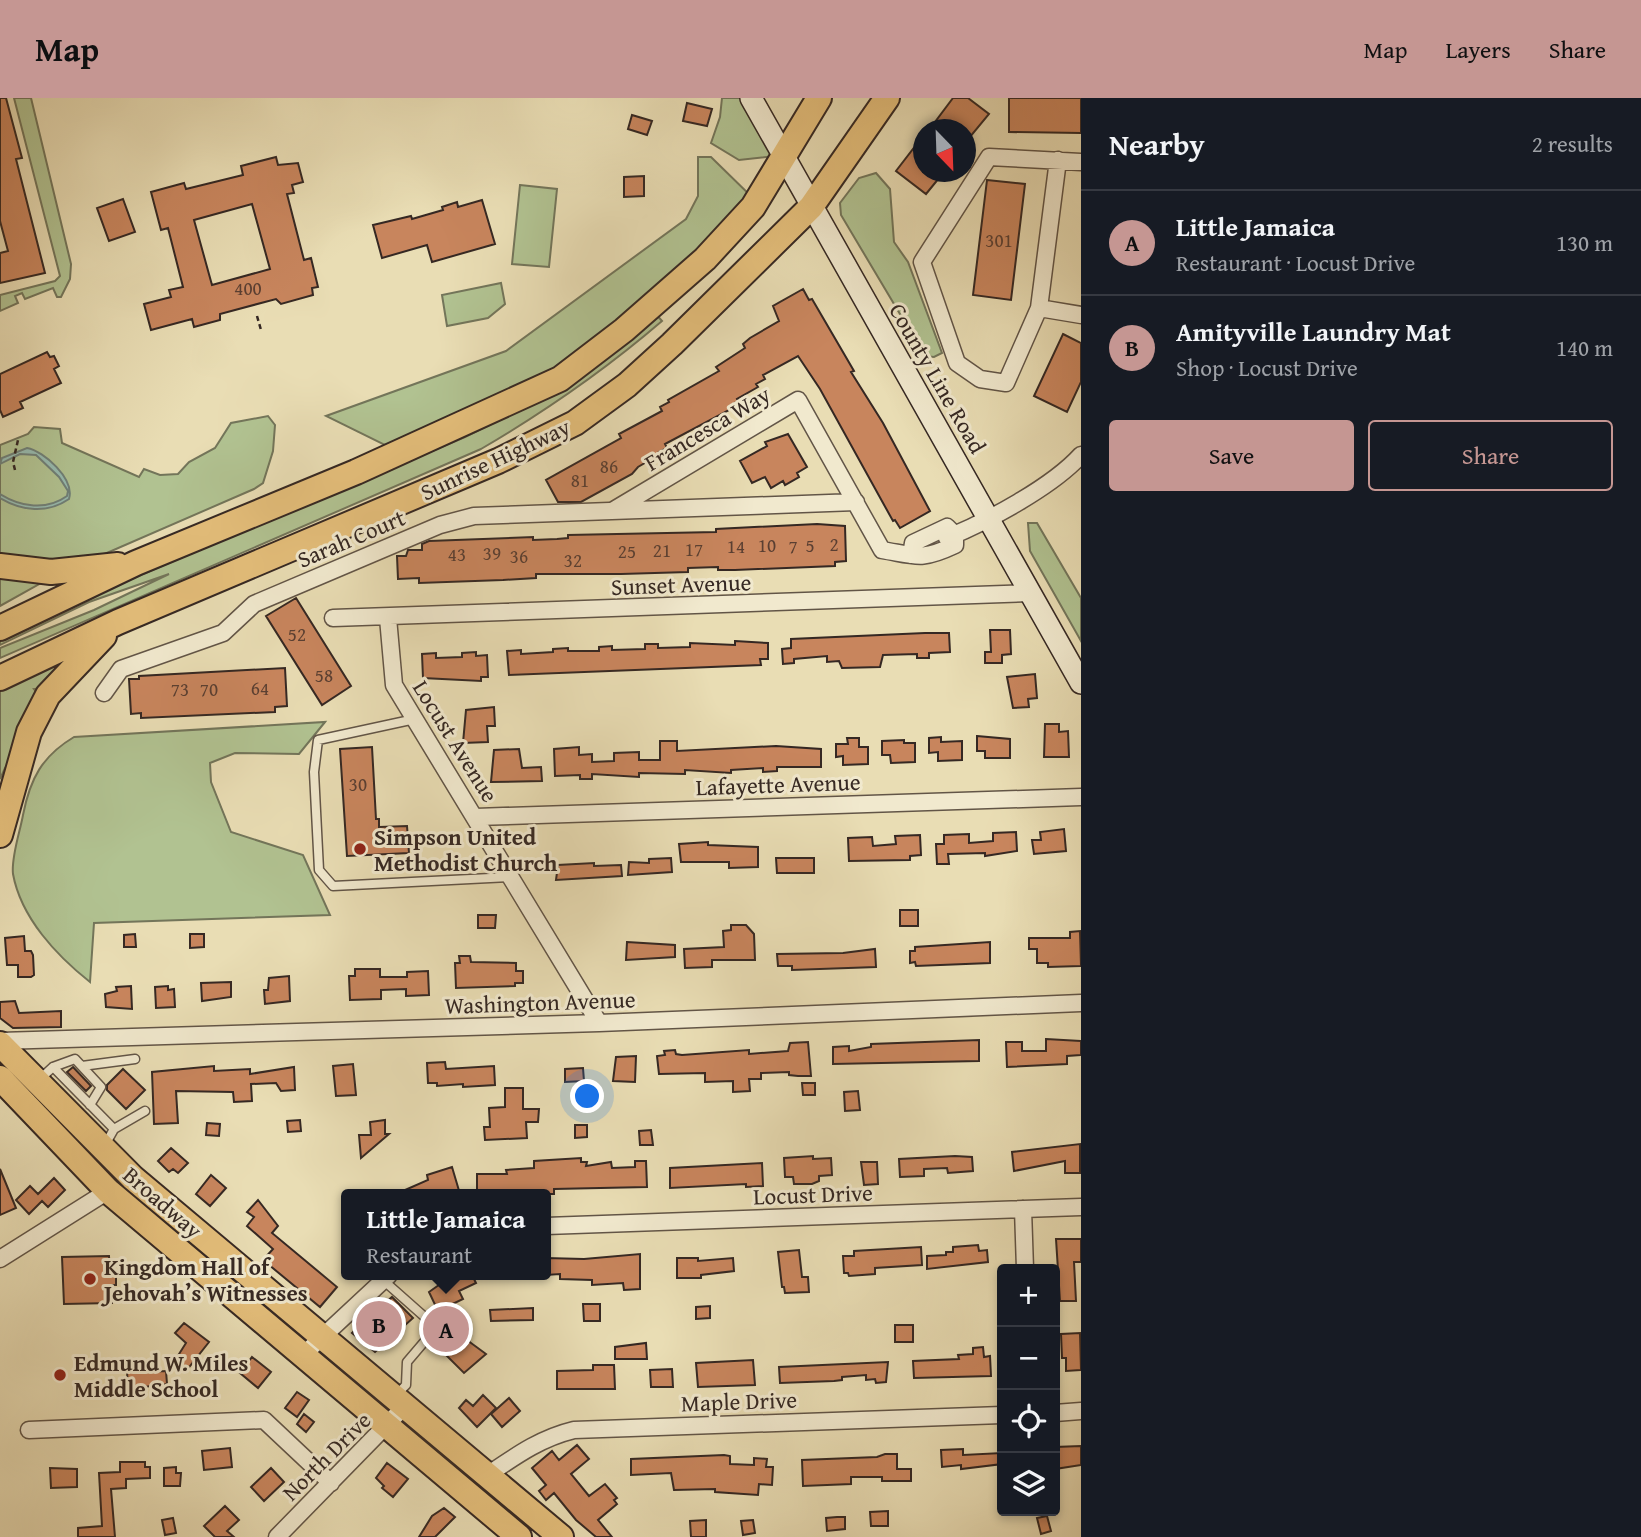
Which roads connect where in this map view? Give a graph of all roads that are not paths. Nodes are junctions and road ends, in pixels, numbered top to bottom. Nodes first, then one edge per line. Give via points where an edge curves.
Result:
1 (751, 98) edge
2 (819, 98) edge
3 (887, 98) edge
4 (784, 155) junction
5 (1058, 160) junction
6 (1081, 162) edge
7 (811, 207) junction
8 (1039, 308) junction
9 (1081, 315) edge
10 (1081, 455) edge
11 (856, 502) junction
12 (610, 512) junction
13 (989, 519) junction
14 (136, 563) junction
15 (0, 566) edge
16 (1030, 593) junction
17 (333, 618) dead end
18 (388, 618) junction
19 (118, 622) junction
20 (0, 628) edge
21 (0, 678) edge
22 (1081, 683) edge
23 (104, 693) dead end
24 (415, 719) junction
25 (1081, 797) edge
26 (476, 817) junction
27 (0, 835) edge
28 (512, 877) junction
29 (1081, 1003) edge
30 (599, 1023) junction
31 (73, 1039) junction
32 (0, 1042) edge
33 (135, 1059) dead end
34 (78, 1062) junction
35 (45, 1075) junction
36 (0, 1078) edge
37 (67, 1098) junction
38 (90, 1105) junction
39 (145, 1111) dead end
40 (109, 1138) junction
41 (108, 1191) junction
42 (1081, 1207) edge
43 (1023, 1209) junction
44 (551, 1226) edge
45 (0, 1259) edge
46 (1026, 1264) edge
47 (384, 1280) edge
48 (388, 1280) edge
49 (322, 1335) junction
50 (303, 1355) junction
51 (401, 1401) junction
52 (1081, 1411) edge
53 (1060, 1413) edge
54 (997, 1415) edge
55 (388, 1425) junction
56 (29, 1430) dead end
57 (489, 1474) junction
58 (331, 1483) junction
59 (277, 1537) edge
60 (519, 1537) edge
61 (561, 1537) edge

1 - 4 main road, County Line Road
2 - 4 main road, Sunrise Highway
3 - 7 main road, Sunrise Highway
4 - 7 main road, County Line Road
4 - 14 main road, Sunrise Highway via 753,207 705,259 560,379 356,472
5 - 6 street
5 - 8 street
5 - 8 street via 989,157 922,262 957,363 980,379 1006,383
7 - 13 main road, County Line Road
7 - 19 main road, Sunrise Highway via 672,344 575,424
8 - 9 street
10 - 13 street, Francesca Way via 1070,467
11 - 12 street, Sarah Court
11 - 12 street, Francesca Way via 797,400
11 - 13 street, Francesca Way via 882,550 911,555 929,557 956,545 955,535
12 - 23 street, Sarah Court via 474,516 440,525 254,604 223,633 121,669
13 - 16 main road, County Line Road
14 - 15 main road via 51,572
14 - 20 main road, Sunrise Highway
16 - 18 street, Sunset Avenue
16 - 22 main road, County Line Road
17 - 18 street, Sunset Avenue
18 - 24 street, Locust Avenue via 394,685
19 - 21 main road, Sunrise Highway
19 - 27 main road via 54,684 29,732
24 - 26 street, Locust Avenue
24 - 28 lane via 318,740 314,772 319,870 333,886
25 - 26 street, Lafayette Avenue
26 - 28 street, Locust Avenue
28 - 30 street, Locust Avenue
29 - 30 street, Washington Avenue
30 - 31 street, Washington Avenue
31 - 32 street, Washington Avenue
31 - 34 lane
32 - 35 main road, Broadway
33 - 34 lane
34 - 35 lane
34 - 38 lane via 101,1087
35 - 37 main road, Broadway
36 - 41 main road, Broadway
37 - 38 lane
37 - 40 main road, Broadway
38 - 40 lane
39 - 40 lane
40 - 49 main road, Broadway via 134,1178
41 - 45 street
41 - 50 main road, Broadway
42 - 43 street, Locust Drive
43 - 44 street, Locust Drive
43 - 46 street
47 - 49 street
48 - 51 lane via 427,1319 430,1335 407,1362
49 - 50 street
49 - 51 main road, Broadway
50 - 55 main road, Broadway
51 - 55 street, North Drive
51 - 57 main road, Broadway
52 - 53 street
54 - 57 street, Maple Drive via 574,1430 524,1449
55 - 58 street, North Drive
55 - 60 main road, Broadway
56 - 58 street via 264,1420
57 - 61 main road, Broadway
58 - 59 street, North Drive

